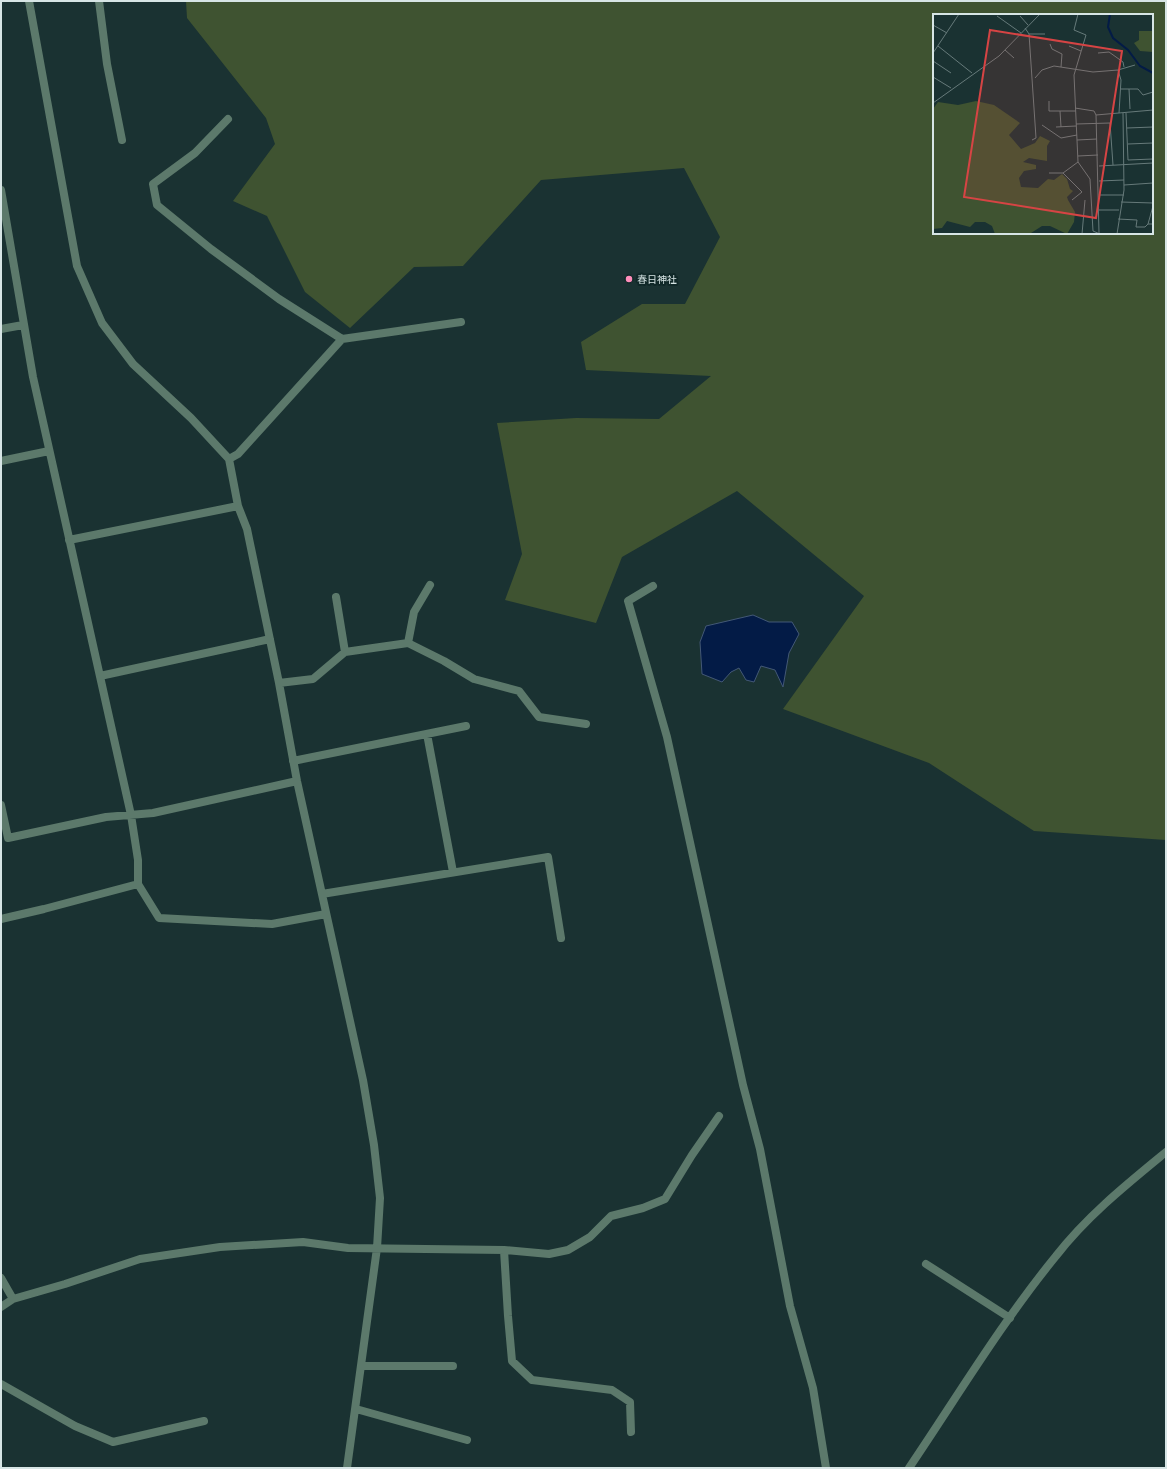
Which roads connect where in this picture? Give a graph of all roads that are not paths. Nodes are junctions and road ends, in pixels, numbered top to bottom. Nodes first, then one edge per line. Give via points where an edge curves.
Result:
1 (29, 1) edge
2 (99, 1) edge
3 (228, 119) dead end
4 (122, 140) dead end
5 (1, 190) edge
6 (2, 199) edge
7 (461, 322) dead end
8 (23, 325) junction
9 (1, 329) edge
10 (342, 339) junction
11 (49, 451) junction
12 (229, 459) junction
13 (1, 461) edge
14 (238, 506) junction
15 (69, 540) junction
16 (430, 585) dead end
17 (653, 586) dead end
18 (336, 597) dead end
19 (270, 639) junction
20 (408, 643) junction
21 (344, 652) junction
22 (100, 676) junction
23 (279, 683) junction
24 (586, 724) dead end
25 (466, 726) dead end
26 (427, 734) junction
27 (293, 761) junction
28 (297, 781) junction
29 (1, 805) edge
30 (131, 815) junction
31 (453, 872) junction
32 (138, 884) junction
33 (322, 894) junction
34 (326, 914) junction
35 (1, 919) edge
36 (561, 938) dead end
37 (719, 1116) dead end
38 (1166, 1152) edge
39 (377, 1248) junction
40 (504, 1250) junction
41 (926, 1264) dead end
42 (1, 1278) edge
43 (13, 1299) junction
44 (1, 1307) edge
45 (1010, 1318) junction
46 (361, 1366) junction
47 (453, 1366) dead end
48 (1, 1384) edge
49 (356, 1410) junction
50 (204, 1421) dead end
51 (631, 1432) dead end
52 (467, 1440) dead end
53 (347, 1468) edge
54 (826, 1468) edge
55 (909, 1468) edge

1 - 12 street via 63,195 80,274 102,323 133,364 191,418
2 - 4 street via 107,64
3 - 10 street via 195,153 153,184 157,205 279,299
5 - 6 street
6 - 8 street
7 - 10 street
8 - 9 street
8 - 11 street
10 - 12 street via 238,454
11 - 13 street
11 - 15 street
12 - 14 street
14 - 15 street
14 - 19 street via 247,529
15 - 22 street
16 - 20 street via 414,612
17 - 54 street via 628,601 667,737 742,1085 760,1149 790,1306 813,1388
18 - 21 street
19 - 22 street
19 - 23 street
20 - 21 street
20 - 24 street via 474,679 519,691 539,717
21 - 23 street via 313,679
22 - 30 street
23 - 27 street
25 - 26 street
26 - 27 street
26 - 31 street
27 - 28 street
28 - 30 street via 153,813
28 - 33 street
29 - 30 street via 8,838 106,816
30 - 32 street via 138,860
31 - 33 street
31 - 36 street via 548,856
32 - 34 street via 159,918 272,924
32 - 35 street
33 - 34 street
34 - 39 street via 363,1080 374,1145 380,1198
37 - 40 street via 664,1199 643,1208 611,1216 590,1237 568,1250 549,1254
38 - 45 street via 1107,1201 1056,1255
39 - 40 street
39 - 43 street via 348,1248 303,1242 220,1247 140,1259
39 - 46 street
40 - 51 street via 512,1361 532,1380 612,1390 630,1402
41 - 45 street
42 - 43 street
43 - 44 street
45 - 55 street
46 - 47 street
46 - 49 street
48 - 50 street via 76,1426 113,1442
49 - 52 street
49 - 53 street

